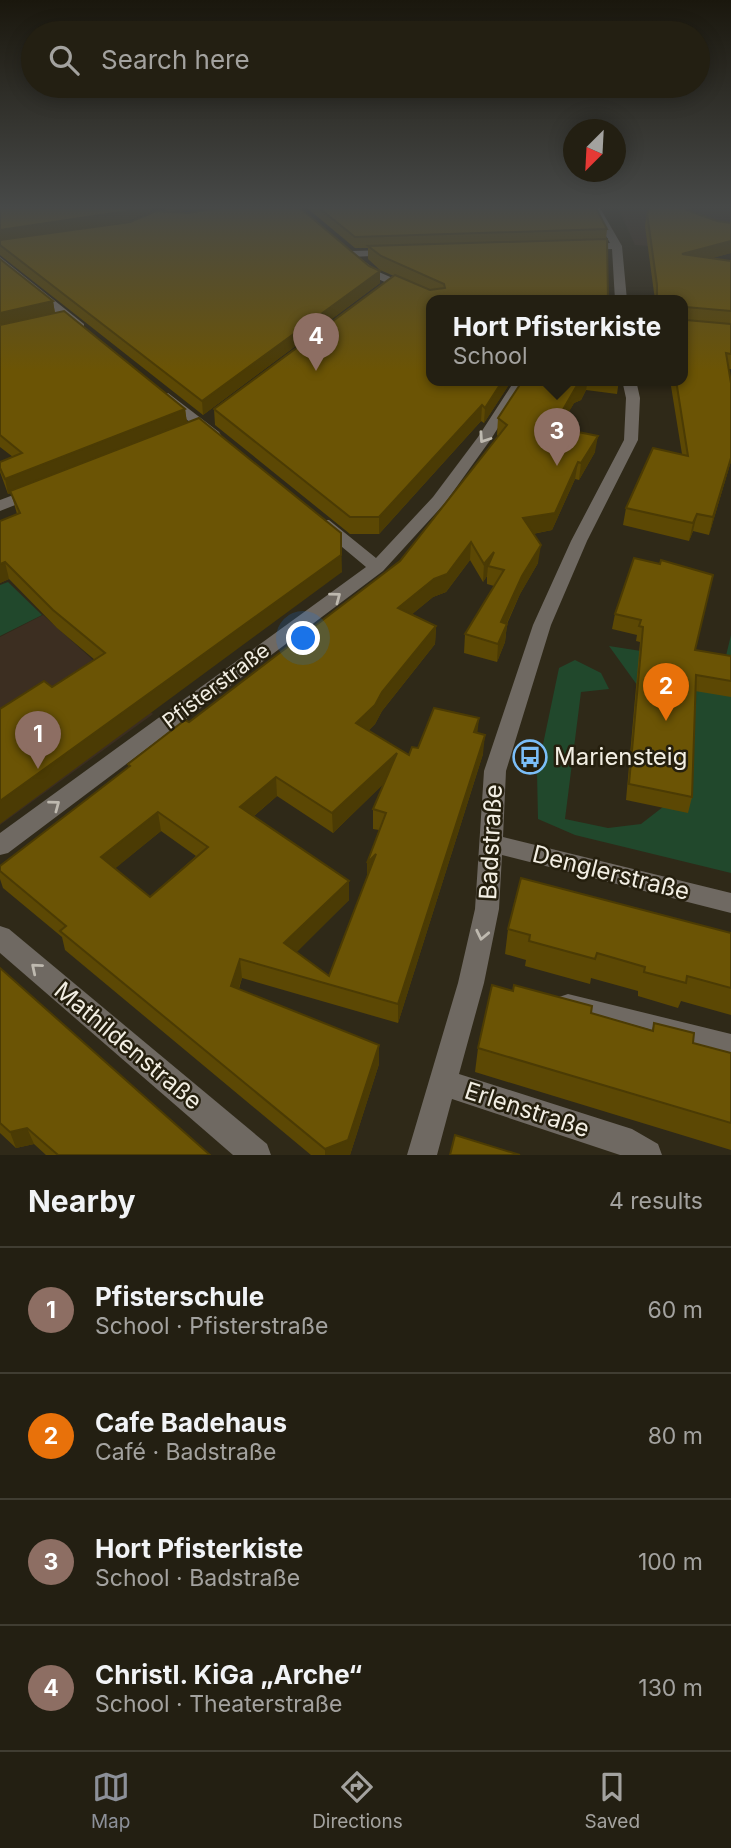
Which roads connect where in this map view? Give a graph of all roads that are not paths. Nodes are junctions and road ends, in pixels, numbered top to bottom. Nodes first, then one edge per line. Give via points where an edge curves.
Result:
1 (2, 262) edge
2 (360, 262) edge
3 (618, 262) edge
4 (621, 295) edge
5 (426, 297) edge
6 (89, 334) edge
7 (518, 386) edge
8 (630, 386) edge
9 (161, 392) edge
10 (222, 442) edge
11 (50, 485) edge
12 (0, 506) edge
13 (315, 517) edge
14 (377, 567) junction
15 (491, 843) junction
16 (0, 846) edge
17 (731, 904) edge
18 (0, 937) edge
19 (549, 1001) edge
20 (731, 1047) edge
21 (444, 1083) junction
22 (257, 1155) edge
23 (422, 1155) edge
24 (647, 1155) edge

1 - 6 street via 61,319
2 - 5 street via 386,286
3 - 4 street
7 -> 14 street, Pfisterstraße via 439,500
8 - 15 street, Badstraße via 631,440 579,541 534,645 495,771
9 - 10 street
11 - 12 street
13 - 14 street
16 -> 14 street, Pfisterstraße
15 - 17 street, Denglerstraße
15 -> 21 street, Badstraße via 484,985
22 -> 18 street, Mathildenstraße
19 - 20 street
21 - 23 street, Badstraße
21 - 24 street, Erlenstraße via 632,1144

